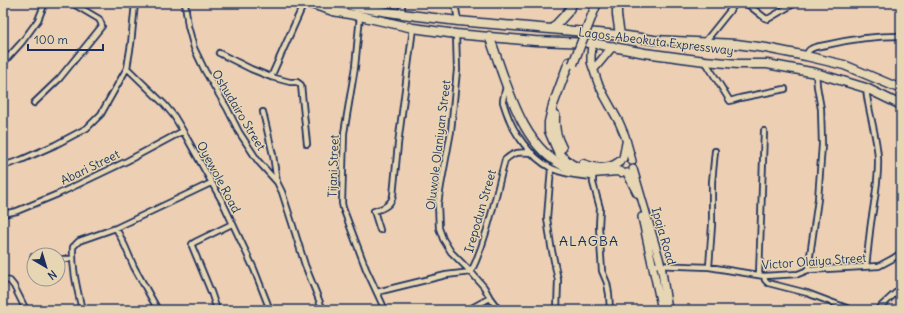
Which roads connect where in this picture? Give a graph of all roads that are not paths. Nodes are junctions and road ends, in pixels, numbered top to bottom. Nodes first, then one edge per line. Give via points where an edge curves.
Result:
1 (45, 3) edge
2 (72, 3) edge
3 (135, 3) edge
4 (185, 3) edge
5 (304, 3) edge
6 (308, 3) edge
7 (343, 3) edge
8 (402, 3) edge
9 (455, 3) edge
10 (572, 3) edge
11 (593, 3) edge
12 (597, 3) edge
13 (617, 3) edge
14 (736, 3) edge
15 (746, 3) edge
16 (795, 3) edge
17 (402, 14) junction
18 (360, 16) junction
19 (589, 18) junction
20 (458, 21) junction
21 (412, 28) junction
22 (552, 29) junction
23 (456, 34) junction
24 (620, 35) junction
25 (489, 36) junction
26 (901, 36) edge
27 (704, 42) junction
28 (592, 43) junction
29 (613, 46) junction
30 (219, 53) dead end
31 (806, 56) junction
32 (705, 61) junction
33 (3, 63) edge
34 (571, 63) junction
35 (127, 68) junction
36 (594, 69) junction
37 (816, 73) junction
38 (271, 77) junction
39 (506, 84) junction
40 (785, 88) dead end
41 (866, 88) junction
42 (901, 89) edge
43 (34, 103) dead end
44 (901, 105) edge
45 (263, 112) dead end
46 (182, 131) junction
47 (764, 131) dead end
48 (627, 140) junction
49 (307, 144) dead end
50 (714, 151) dead end
51 (532, 153) junction
52 (621, 160) junction
53 (632, 161) junction
54 (3, 166) edge
55 (551, 168) junction
56 (627, 171) junction
57 (591, 174) junction
58 (277, 182) junction
59 (211, 183) junction
60 (3, 214) edge
61 (232, 224) junction
62 (116, 228) junction
63 (380, 230) dead end
64 (901, 253) edge
65 (66, 259) edge
66 (72, 259) junction
67 (653, 265) junction
68 (661, 265) junction
69 (866, 266) junction
70 (709, 267) junction
71 (808, 270) junction
72 (471, 272) junction
73 (759, 275) junction
74 (764, 276) junction
75 (3, 279) edge
76 (901, 288) edge
77 (377, 292) junction
78 (490, 298) junction
79 (26, 310) edge
80 (82, 310) edge
81 (158, 310) edge
82 (216, 310) edge
83 (270, 310) edge
84 (323, 310) edge
85 (385, 310) edge
86 (468, 310) edge
87 (499, 310) edge
88 (557, 310) edge
89 (610, 310) edge
90 (662, 310) edge
91 (668, 310) edge
92 (852, 310) edge
93 (877, 310) edge

1 - 33 street via 38,20
2 - 43 street via 99,20 102,26 59,78
3 - 35 street
4 - 58 street, Oshudairo Street via 194,48 205,71 239,132 258,161
5 - 38 street
6 - 18 main road, Lagos-Abeokuta Expressway
7 - 17 main road, Lagos-Abeokuta Expressway
8 - 17 street
9 - 20 street
10 - 22 main road via 567,13
11 - 19 main road
12 - 19 main road
13 - 24 main road
14 - 27 street
15 - 16 street via 768,19
17 - 20 main road, Lagos-Abeokuta Expressway
18 - 21 main road, Lagos-Abeokuta Expressway
18 - 77 street, Tijani Street via 344,133 342,208
19 - 34 main road, bridge
20 - 22 main road, Lagos-Abeokuta Expressway
21 - 23 main road, Lagos-Abeokuta Expressway
21 - 63 street via 392,201 374,211
22 - 24 main road, Lagos-Abeokuta Expressway
23 - 25 main road, Lagos-Abeokuta Expressway
23 - 72 street, Oluwole Olaniyan Street via 457,70 451,131 438,204 439,228 451,252
24 - 27 main road, Lagos-Abeokuta Expressway via 654,40
25 - 28 main road, Lagos-Abeokuta Expressway
25 - 39 main road
26 - 31 street via 872,37 834,43 812,48
27 - 31 main road, Lagos-Abeokuta Expressway via 766,48
28 - 29 main road, Lagos-Abeokuta Expressway
28 - 36 main road
29 - 32 main road, Lagos-Abeokuta Expressway via 645,54
29 - 36 main road
30 - 38 street
31 - 42 main road, Lagos-Abeokuta Expressway via 844,65
32 - 37 main road, Lagos-Abeokuta Expressway via 767,64
32 - 40 street via 730,101
34 - 52 main road via 554,124 559,143 577,162 591,167 614,166
34 - 57 main road via 553,105 549,131 560,155
35 - 46 street, Oyewole Road via 164,104
35 - 54 street via 101,114 87,128 55,145
36 - 48 main road via 598,83
37 - 41 main road, Lagos-Abeokuta Expressway
37 - 71 street via 822,145 818,199
38 - 49 street via 301,85
39 - 51 street via 503,102 509,120
39 - 57 main road via 522,122 543,151 568,168
41 - 44 main road, Lagos-Abeokuta Expressway
41 - 69 street via 878,157
45 - 58 street
46 - 59 street, Oyewole Road
46 - 60 street, Abari Street via 58,194
47 - 73 street
48 - 52 main road
48 - 53 main road
50 - 70 street
51 - 55 street
51 - 72 street, Irepodun Street via 517,152 505,160 484,241
52 - 53 main road via 628,158
52 - 56 main road via 619,169
53 - 56 main road via 634,164
55 - 57 street via 579,176
55 - 88 street via 547,218 558,280
56 - 57 main road
56 - 67 main road, Ipaja Road via 637,195
56 - 68 main road, Ipaja Road
57 - 89 street via 600,208 602,271 607,283
58 - 84 street, Oshudairo Street
59 - 61 street, Oyewole Road
59 - 62 street
61 - 82 street via 192,244
61 - 83 street, Oyewole Road
62 - 66 street via 79,241 73,247
62 - 81 street
64 - 69 street, Victor Olaiya Street via 879,266
65 - 66 street
66 - 80 street
67 - 68 street, Victor Olaiya Street
67 - 90 main road, Ipaja Road
68 - 70 street, Victor Olaiya Street
68 - 91 main road, Ipaja Road
69 - 71 street, Victor Olaiya Street
70 - 73 street, Victor Olaiya Street
71 - 74 street, Victor Olaiya Street via 798,274
72 - 77 street via 446,275
72 - 78 street, Oluwole Olaniyan Street
73 - 74 street, Victor Olaiya Street
74 - 92 street via 768,284 807,293
75 - 79 street via 14,286
76 - 93 street
77 - 85 street, Tijani Street
78 - 86 street
78 - 87 street, Oluwole Olaniyan Street

